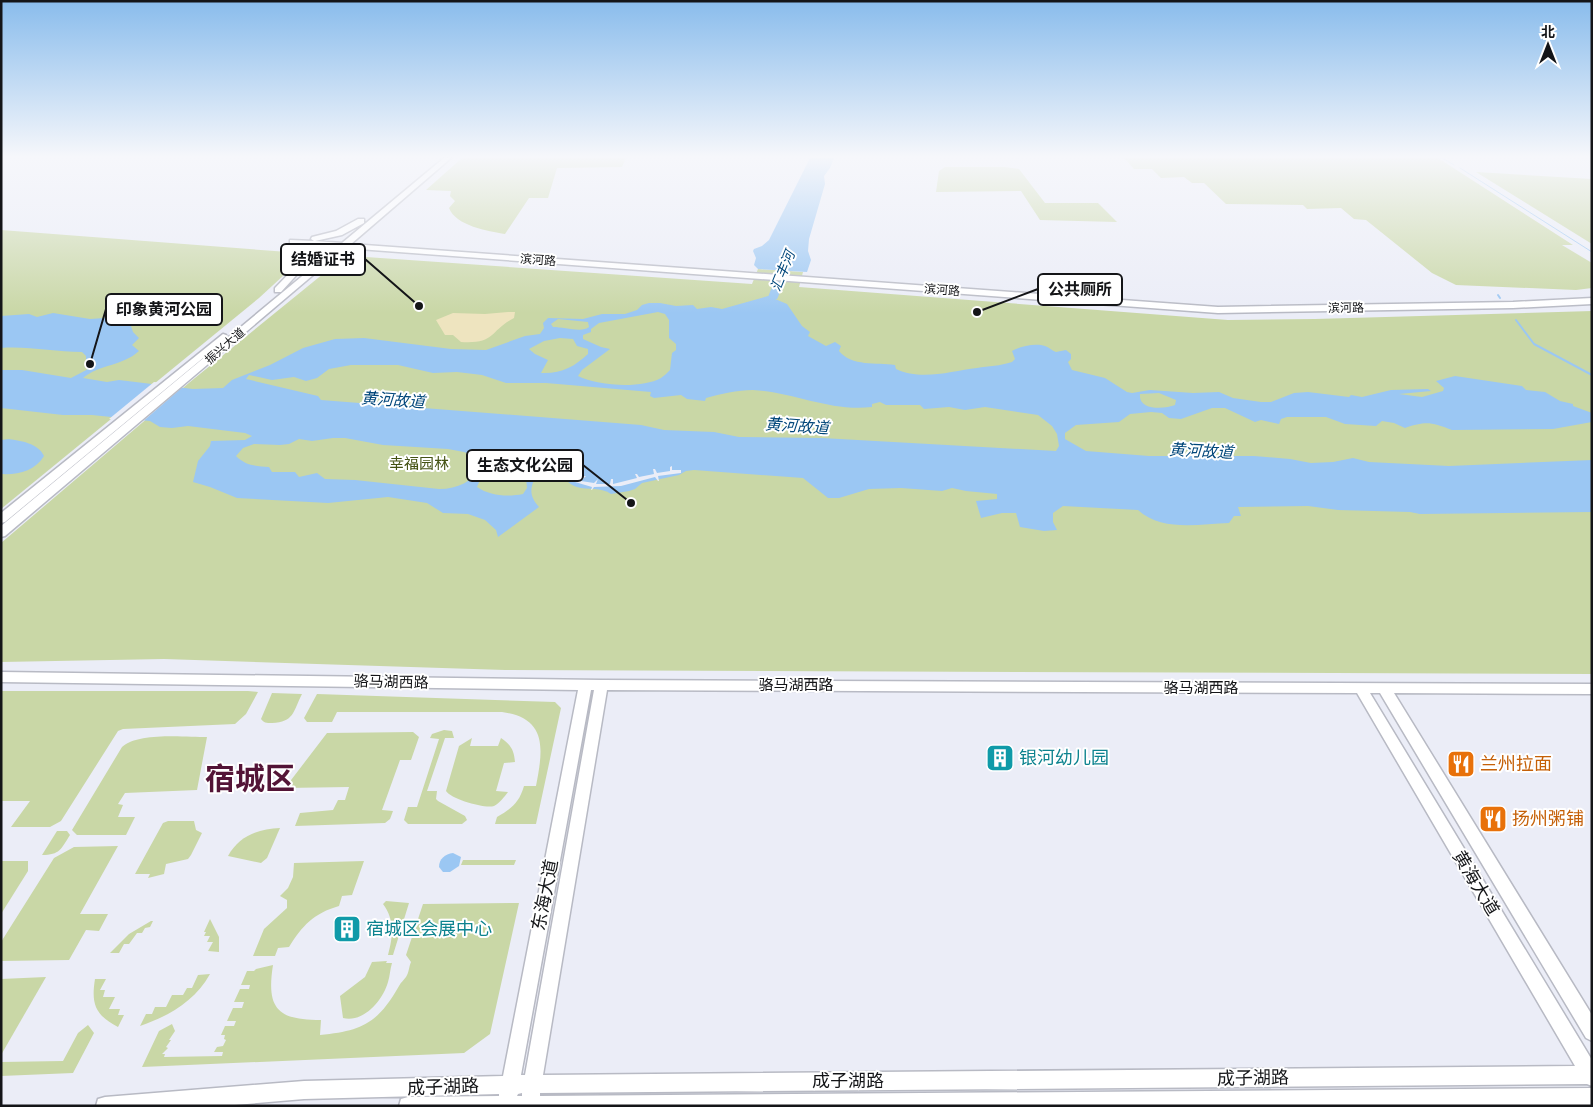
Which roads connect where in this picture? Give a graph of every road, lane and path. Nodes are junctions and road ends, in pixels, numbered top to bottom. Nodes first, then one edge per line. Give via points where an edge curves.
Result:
1 (381, 210) edge
2 (382, 210) edge
3 (376, 214) junction
4 (293, 242) junction
5 (338, 245) junction
6 (445, 253) junction
7 (290, 290) junction
8 (274, 294) junction
9 (1592, 302) edge
10 (1, 520) edge
11 (1, 533) edge
12 (1, 677) edge
13 (585, 685) junction
14 (601, 685) junction
15 (1361, 688) junction
16 (1592, 688) edge
17 (1384, 689) junction
18 (1592, 1032) edge
19 (1591, 1076) edge
20 (533, 1084) junction
21 (510, 1085) junction
22 (1592, 1097) edge
23 (506, 1105) edge
24 (529, 1105) edge
25 (105, 1106) edge
26 (408, 1106) edge

1 - 3 main road, 振兴大道
2 - 3 main road, 振兴大道
3 - 4 main road via 339,233
3 - 5 main road, 振兴大道
3 - 6 main road via 364,234 368,242 384,247
4 - 5 main road, 滨河路
4 - 8 main road via 306,247 308,258
5 - 6 main road, 滨河路
5 - 7 main road, 振兴大道
5 - 8 main road, 振兴大道
6 - 7 main road via 370,251 346,255 325,264
6 - 9 main road, 滨河路 via 1218,310
7 - 11 main road, 振兴大道
8 - 10 main road, 振兴大道
12 - 13 street, 骆马湖西路
13 - 14 street, 骆马湖西路
13 - 21 street, 东海大道
14 - 15 street, 骆马湖西路
14 - 20 street, 东海大道
15 - 17 street, 骆马湖西路
15 - 19 street, 黄海大道
16 - 17 street, 骆马湖西路
17 - 18 street, 黄海大道
19 - 20 street, 成子湖路
20 - 21 street, 成子湖路
20 - 24 street, 东海大道
21 - 23 street, 东海大道
21 - 25 street, 成子湖路 via 304,1090
22 - 24 street, 成子湖路
23 - 24 street, 成子湖路
23 - 26 street, 成子湖路

